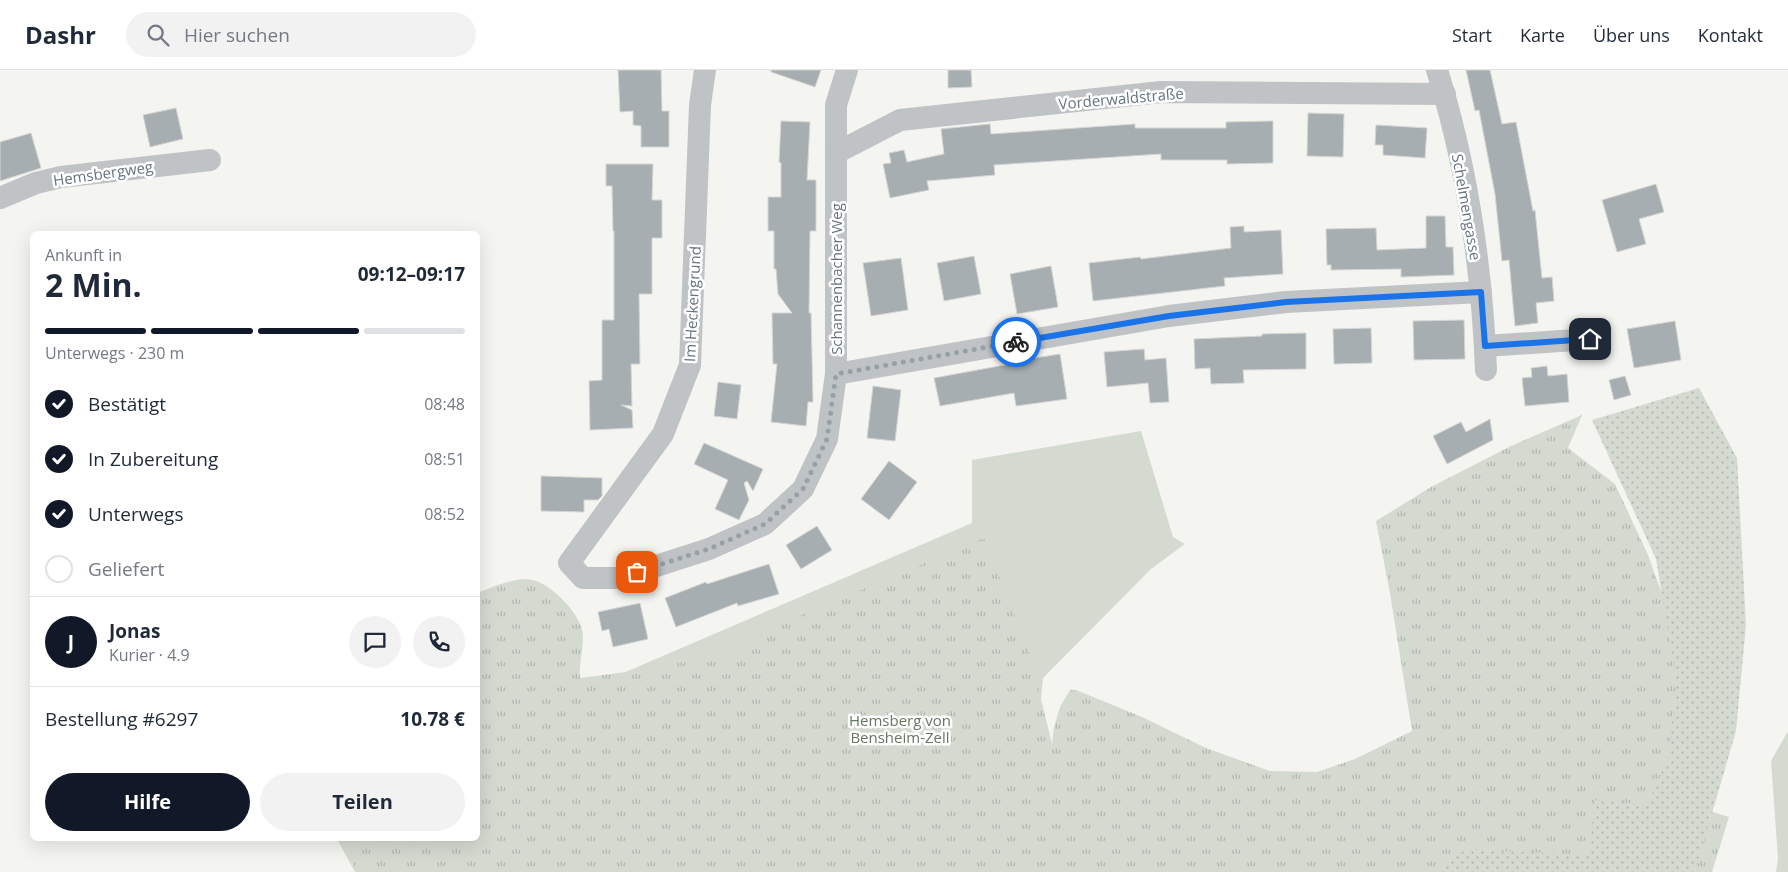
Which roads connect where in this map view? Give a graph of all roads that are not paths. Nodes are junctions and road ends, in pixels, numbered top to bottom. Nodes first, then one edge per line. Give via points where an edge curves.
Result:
1 (705, 70) edge
2 (847, 70) edge
3 (1437, 70) edge
4 (1445, 94) junction
5 (836, 153) junction
6 (210, 160) dead end
7 (0, 198) edge
8 (1481, 292) junction
9 (1590, 339) dead end
10 (1485, 346) junction
11 (1486, 370) dead end
12 (836, 374) junction
13 (569, 563) joint

1 - 13 street, Im Heckengrund via 700,105 690,365 663,434
2 - 5 street, Schannenbacher Weg via 836,105
3 - 4 street, Schelmengasse
4 - 5 street, Vorderwaldstraße via 1161,92 900,120
4 - 8 street, Schelmengasse via 1467,191
5 - 12 street, Schannenbacher Weg
6 - 7 street, Hemsbergweg via 61,178 36,183
8 - 10 street, Schelmengasse
8 - 12 street via 1286,302 1169,316
9 - 10 street
10 - 11 street, Schelmengasse
12 - 13 street, Schannenbacher Weg via 827,439 803,489 765,524 709,549 619,578 583,578

